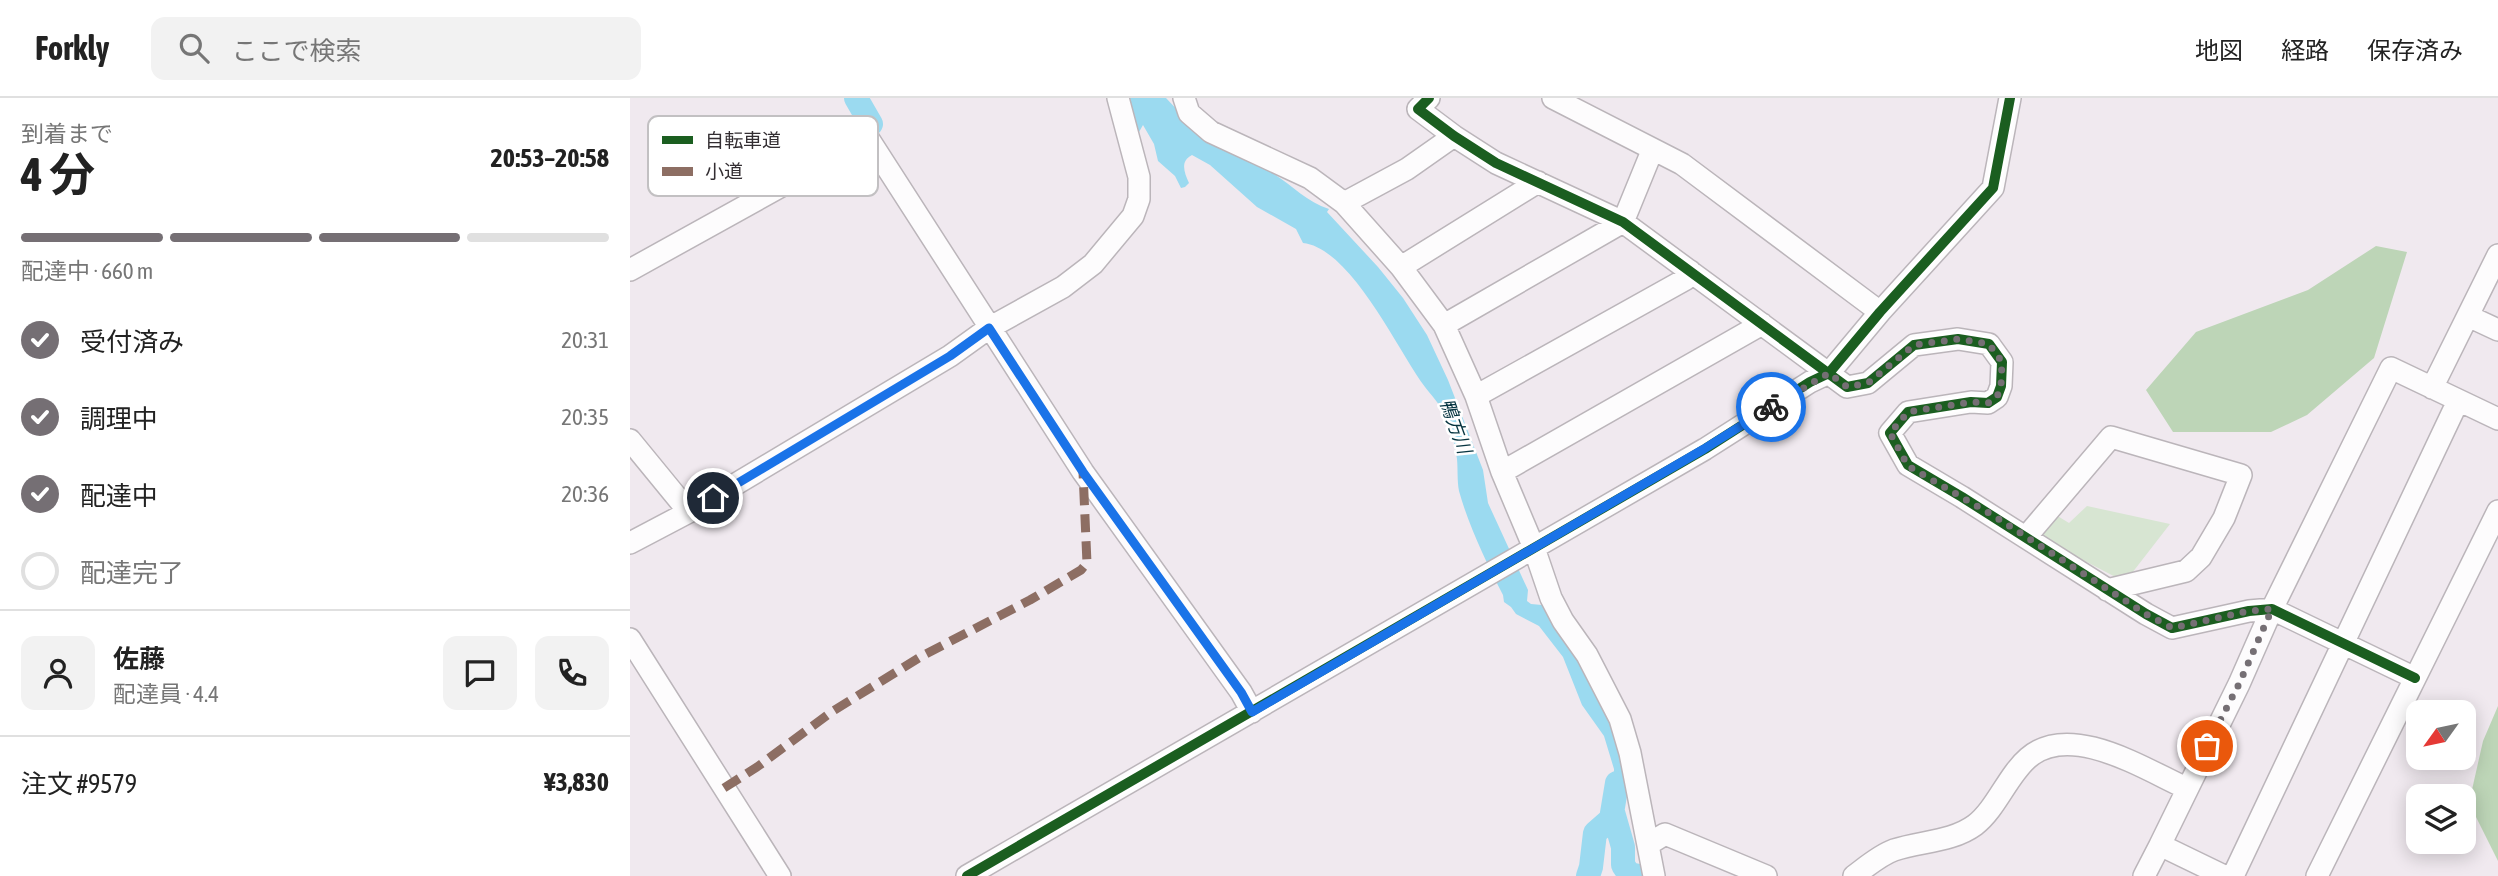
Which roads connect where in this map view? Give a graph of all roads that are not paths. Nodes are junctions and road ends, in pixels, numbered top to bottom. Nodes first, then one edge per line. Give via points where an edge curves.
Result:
1 (1118, 98) edge
2 (1184, 98) edge
3 (1429, 98) edge
4 (1553, 98) edge
5 (2010, 98) edge
6 (1454, 136) junction
7 (1652, 150) junction
8 (878, 154) edge
9 (1538, 182) junction
10 (763, 196) edge
11 (1344, 203) junction
12 (1623, 222) junction
13 (2498, 255) edge
14 (1401, 267) junction
15 (630, 270) edge
16 (1690, 271) junction
17 (1880, 312) junction
18 (2468, 316) junction
19 (1762, 324) junction
20 (1444, 325) junction
21 (989, 328) junction
22 (2498, 330) edge
23 (1829, 373) junction
24 (2432, 388) junction
25 (1476, 396) junction
26 (2458, 401) junction
27 (2498, 419) edge
28 (630, 440) edge
29 (1502, 472) junction
30 (2498, 511) edge
31 (689, 512) junction
32 (2026, 537) junction
33 (630, 543) edge
34 (1527, 552) junction
35 (2107, 590) junction
36 (2272, 609) junction
37 (630, 639) edge
38 (2343, 642) junction
39 (2415, 678) junction
40 (1252, 712) junction
41 (2186, 788) junction
42 (1649, 844) junction
43 (2160, 845) junction
44 (1655, 875) edge
45 (780, 876) edge
46 (967, 876) edge
47 (1766, 876) edge
48 (1854, 876) edge
49 (2144, 876) edge
50 (2224, 876) edge
51 (2233, 876) edge
52 (2317, 876) edge

1 - 21 street via 1139,177 1133,216 1093,264 1063,287
2 - 11 street via 1189,113 1211,132 1310,178
3 - 6 street via 1418,109
4 - 7 street
5 - 17 street via 1993,188
6 - 9 street via 1496,163
6 - 11 street via 1408,169
7 - 12 street
7 - 17 street via 1682,164
8 - 21 street
9 - 12 street
9 - 14 street
10 - 15 street
11 - 14 street
12 - 16 street
12 - 20 street
13 - 18 street
14 - 20 street
16 - 19 street
16 - 25 street via 1686,279
17 - 23 street
18 - 22 street
18 - 24 street
19 - 23 street
19 - 29 street
20 - 25 street
21 - 31 street
21 - 40 street via 1083,472
23 - 32 street via 1847,387 1868,383 1914,345 1958,339 1989,344 2002,362 1997,397 1988,403 1908,412 1890,433 1908,466
23 - 34 street
24 - 26 street
24 - 36 street via 2390,368
25 - 29 street
26 - 27 street
26 - 38 street
28 - 31 street
29 - 34 street
30 - 39 street
31 - 33 street
32 - 35 street
32 - 35 street via 2111,437 2241,475 2224,517 2201,557 2186,571
34 - 40 street
34 - 42 street via 1620,719
35 - 36 street via 2172,628
36 - 38 street
36 - 41 street
37 - 45 street
38 - 39 street
38 - 51 street
39 - 52 street
40 - 46 street
41 - 43 street
41 - 48 street via 2110,753 2073,743 2046,746 2027,758 1977,824 1955,836 1891,851
42 - 44 street
42 - 47 street via 1665,834
43 - 49 street
43 - 50 street

